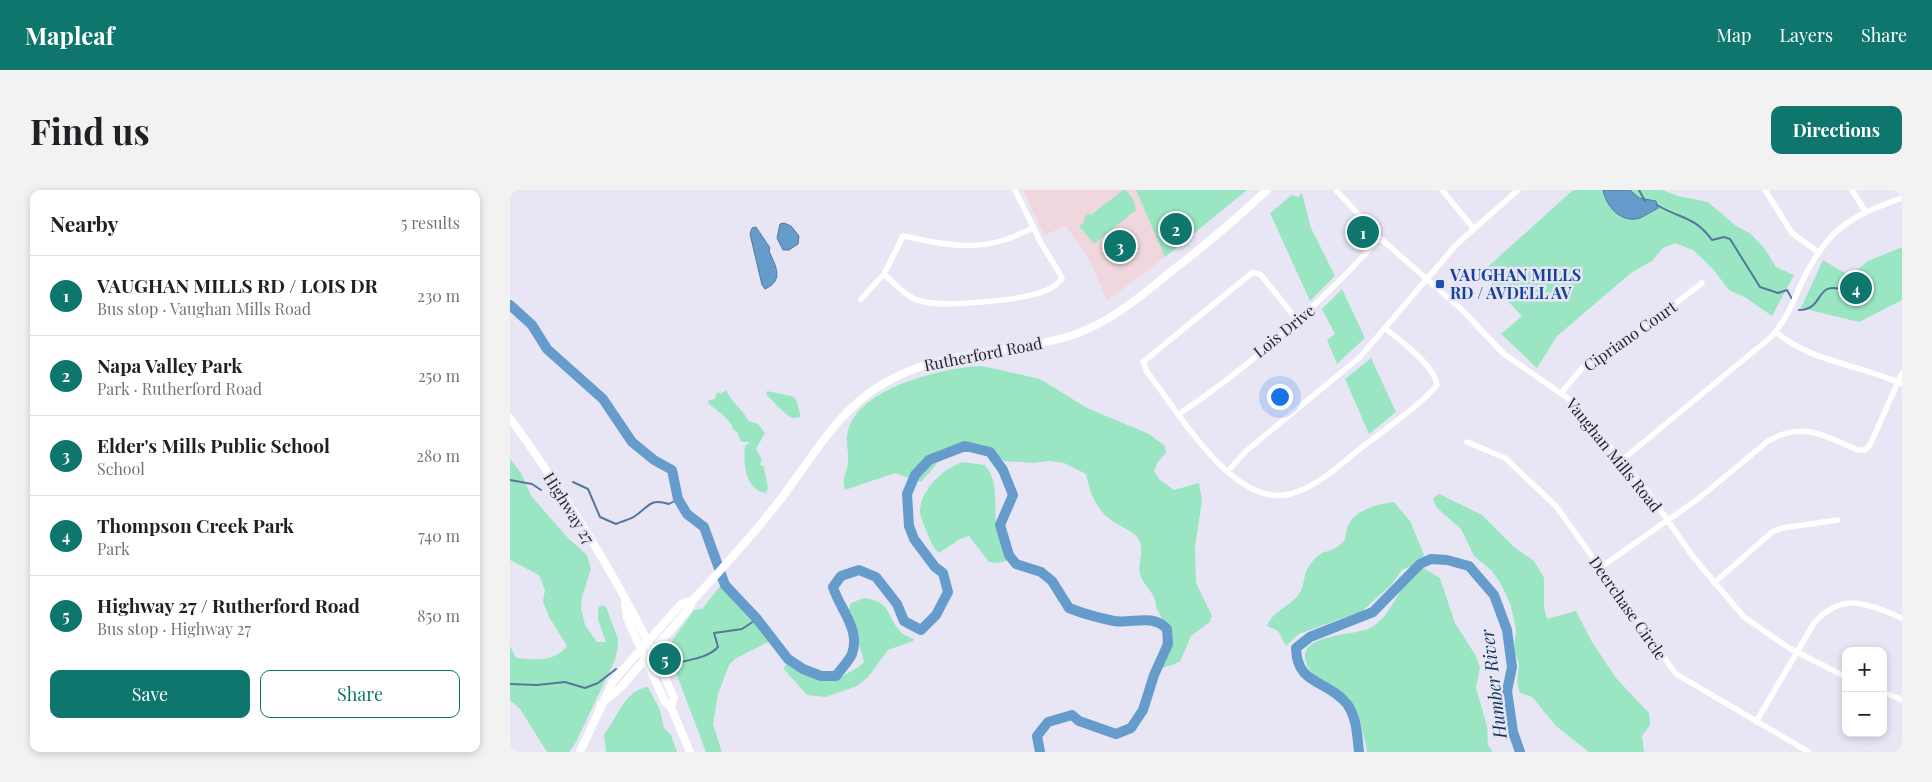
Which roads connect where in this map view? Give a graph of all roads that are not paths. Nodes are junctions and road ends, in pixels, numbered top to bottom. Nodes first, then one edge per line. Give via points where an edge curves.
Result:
1 (1015, 190) edge
2 (1268, 190) edge
3 (1336, 190) edge
4 (1442, 190) edge
5 (1518, 190) edge
6 (1765, 190) edge
7 (1852, 190) edge
8 (1902, 198) edge
9 (1865, 212) junction
10 (1033, 228) junction
11 (1474, 229) junction
12 (1380, 238) junction
13 (1818, 252) junction
14 (884, 274) junction
15 (1427, 279) junction
16 (1702, 283) dead end
17 (861, 299) dead end
18 (1297, 320) junction
19 (1385, 328) junction
20 (1776, 332) junction
21 (1902, 373) edge
22 (1900, 383) edge
23 (1562, 392) junction
24 (1178, 414) junction
25 (510, 418) edge
26 (1467, 442) dead end
27 (1622, 460) junction
28 (1228, 471) junction
29 (1668, 520) junction
30 (1838, 520) dead end
31 (1600, 567) junction
32 (1714, 583) junction
33 (624, 600) junction
34 (693, 600) junction
35 (1902, 618) edge
36 (648, 640) junction
37 (641, 648) junction
38 (653, 650) junction
39 (1797, 652) junction
40 (645, 658) junction
41 (1842, 675) edge
42 (1887, 694) edge
43 (1902, 700) edge
44 (601, 704) junction
45 (671, 707) junction
46 (1756, 722) junction
47 (580, 752) edge
48 (690, 752) edge
49 (1809, 752) edge

1 - 10 street
2 - 34 main road, Rutherford Road via 1208,243 1131,304 1105,320 1059,339 934,362 899,375 873,390 834,425 804,469
3 - 12 street, Vaughan Mills Road
4 - 11 street
5 - 11 street
6 - 13 street via 1792,233
7 - 9 street
8 - 9 street
9 - 13 street via 1839,228
10 - 14 street via 1004,240 972,246 903,236
10 - 14 street via 1062,278 1046,291 936,304 918,301
11 - 15 street
12 - 15 street, Vaughan Mills Road
12 - 18 street, Lois Drive via 1323,299
13 - 20 street
14 - 17 street
15 - 19 street
15 - 23 street, Vaughan Mills Road via 1509,358
16 - 23 street, Cipriano Court via 1640,330 1583,367
18 - 24 street, Lois Drive via 1209,393
18 - 24 street via 1261,275 1250,273 1143,362
19 - 28 street via 1360,357 1245,452
19 - 28 street via 1436,378 1434,388 1334,470 1294,493 1278,496 1261,494
20 - 22 street via 1812,354 1878,373
20 - 27 street
21 - 22 street
22 - 29 street via 1865,450 1805,430 1779,434
23 - 27 street, Vaughan Mills Road
24 - 28 street via 1200,445
25 - 33 main road, Highway 27 via 535,452
26 - 31 street, Deerchase Circle via 1505,458 1514,466 1556,506
27 - 29 street, Vaughan Mills Road
29 - 31 street
29 - 32 street, Vaughan Mills Road
30 - 32 street via 1772,532
31 - 46 street, Deerchase Circle via 1676,674
32 - 39 street, Vaughan Mills Road via 1749,622
33 - 36 main road, Highway 27
33 - 37 main road, Highway 27 via 626,618
34 - 36 main road, Rutherford Road via 681,604
34 - 38 main road, Rutherford Road
35 - 39 street via 1869,604 1838,605 1814,623
36 - 37 main road, Rutherford Road
36 - 38 main road, Highway 27
37 - 40 main road, Highway 27
37 - 44 main road, Rutherford Road via 613,681
38 - 40 main road, Rutherford Road
38 - 45 main road, Highway 27 via 674,698
39 - 41 street, Vaughan Mills Road
39 - 46 street
40 - 44 main road, Rutherford Road via 621,687
40 - 45 main road, Highway 27 via 665,702
42 - 43 street
44 - 47 main road, Rutherford Road
45 - 48 main road, Highway 27
46 - 49 street, Deerchase Circle

